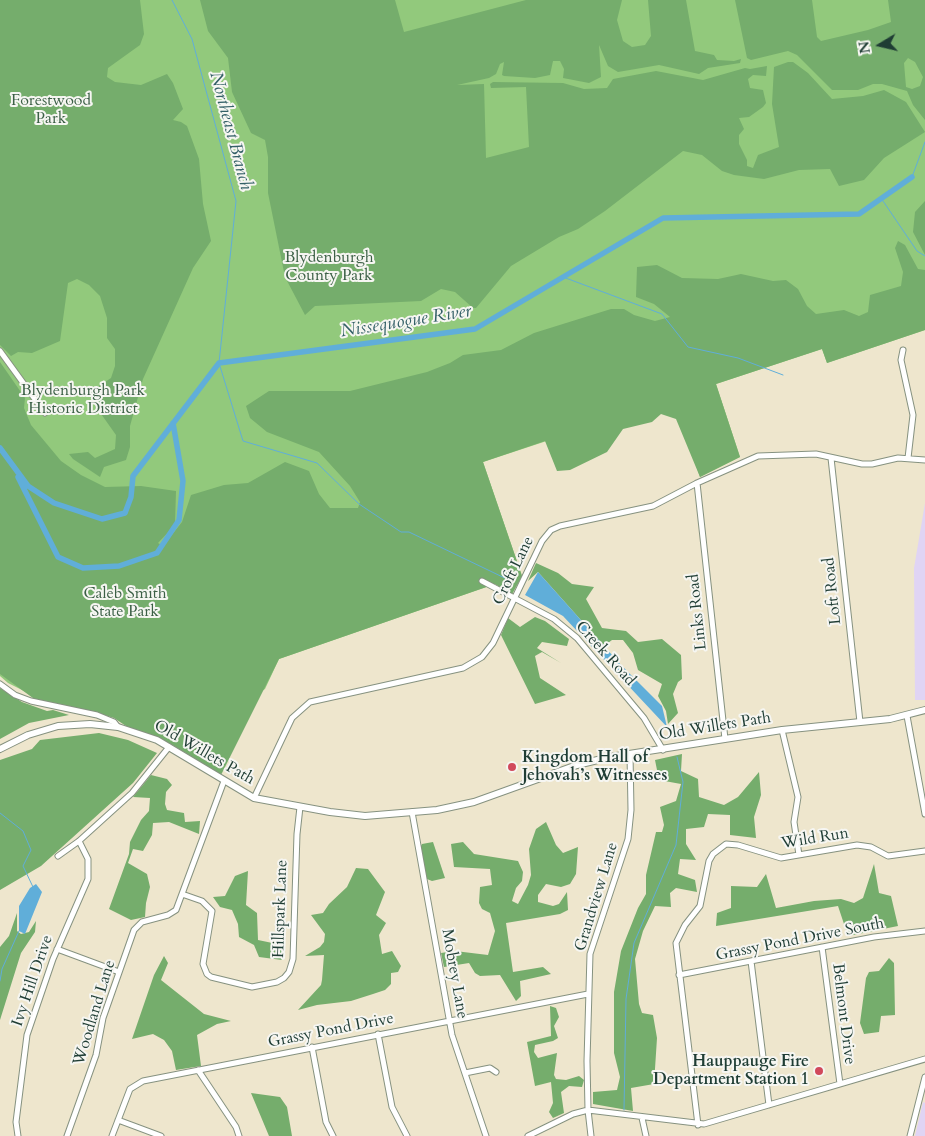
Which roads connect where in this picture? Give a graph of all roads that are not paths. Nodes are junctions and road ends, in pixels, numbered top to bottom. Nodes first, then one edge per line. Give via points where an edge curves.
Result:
1 (903, 350) dead end
2 (0, 351) edge
3 (45, 413) dead end
4 (832, 458) junction
5 (908, 458) junction
6 (925, 460) edge
7 (697, 483) junction
8 (482, 580) dead end
9 (513, 599) junction
10 (0, 684) edge
11 (925, 710) edge
12 (907, 716) junction
13 (860, 722) junction
14 (118, 727) junction
15 (782, 730) junction
16 (725, 739) junction
17 (169, 747) junction
18 (0, 749) edge
19 (663, 750) junction
20 (630, 754) junction
21 (224, 781) junction
22 (254, 798) junction
23 (300, 808) junction
24 (412, 812) junction
25 (925, 814) edge
26 (79, 841) junction
27 (925, 851) edge
28 (799, 855) junction
29 (58, 856) dead end
30 (182, 894) junction
31 (925, 931) edge
32 (822, 947) junction
33 (57, 949) junction
34 (751, 961) junction
35 (119, 972) junction
36 (679, 975) junction
37 (588, 994) junction
38 (449, 1020) junction
39 (378, 1034) junction
40 (312, 1047) junction
41 (925, 1059) edge
42 (198, 1070) junction
43 (496, 1072) dead end
44 (465, 1073) junction
45 (925, 1077) edge
46 (840, 1084) junction
47 (769, 1105) junction
48 (588, 1110) junction
49 (642, 1118) junction
50 (118, 1120) junction
51 (698, 1125) junction
52 (18, 1136) edge
53 (67, 1136) edge
54 (112, 1136) edge
55 (162, 1136) edge
56 (238, 1136) edge
57 (333, 1136) edge
58 (407, 1136) edge
59 (486, 1136) edge
60 (528, 1136) edge
61 (591, 1136) edge
62 (646, 1136) edge
63 (910, 1136) edge

1 - 5 street via 901,360 913,416
2 - 3 street
4 - 5 street, Croft Lane via 862,464
4 - 7 street, Croft Lane via 816,454 758,456
4 - 13 street, Loft Road
5 - 6 street, Croft Lane
7 - 9 street, Croft Lane via 652,506 552,530 542,541
7 - 16 street, Links Road
8 - 9 street, Creek Road
9 - 19 street, Creek Road via 554,619 577,638 644,718
9 - 22 street, Croft Lane via 488,651 469,666 320,699 299,710 292,718
10 - 14 street via 31,701 97,714
11 - 12 main road, Old Willets Path
12 - 13 main road, Old Willets Path
12 - 25 street
13 - 15 main road, Old Willets Path
14 - 17 main road, Old Willets Path
14 - 18 main road, Old Willets Path via 90,724 58,726 28,735
15 - 16 main road, Old Willets Path
15 - 28 street via 798,797 794,822
16 - 19 main road, Old Willets Path
17 - 21 main road, Old Willets Path
17 - 26 street via 132,793
19 - 20 main road, Old Willets Path
20 - 24 main road, Old Willets Path via 577,765 474,802
20 - 37 street, Grandview Lane via 628,839 590,954
21 - 22 main road, Old Willets Path
21 - 30 street, Woodland Lane
22 - 23 main road, Old Willets Path
23 - 24 main road, Old Willets Path via 365,816
23 - 30 street, Hillspark Lane via 293,959 284,978 252,987 207,974 203,964 212,910 202,901
24 - 38 street, Mobrey Lane
26 - 29 street
26 - 33 street, Ivy Hill Drive via 88,859 88,879
27 - 28 street, Wild Run via 888,856 871,847 857,845
28 - 36 street, Wild Run via 767,856 726,844 713,854 703,899 676,943
30 - 35 street, Woodland Lane via 173,913 136,926
31 - 32 street, Grassy Pond Drive South
32 - 34 street, Grassy Pond Drive South
32 - 46 street, Belmont Drive
33 - 35 street
33 - 52 street, Ivy Hill Drive via 27,1035 16,1122
34 - 36 street, Grassy Pond Drive South
34 - 47 street
35 - 53 street, Woodland Lane via 103,1018 96,1056
36 - 51 street
37 - 38 street, Grassy Pond Drive
37 - 48 street, Grandview Lane
38 - 39 street, Grassy Pond Drive
38 - 44 street, Mobrey Lane
39 - 40 street, Grassy Pond Drive
39 - 58 street via 392,1107
40 - 42 street, Grassy Pond Drive
40 - 57 street via 326,1122
41 - 46 street
42 - 50 street, Grassy Pond Drive via 137,1083 130,1089
42 - 56 street via 236,1127
43 - 44 street via 490,1068
44 - 59 street, Mobrey Lane
45 - 63 street
46 - 47 street
47 - 51 street
48 - 49 street
48 - 60 street
48 - 61 street, Grandview Lane
49 - 51 street
49 - 62 street
50 - 54 street, Grassy Pond Drive
50 - 55 street

